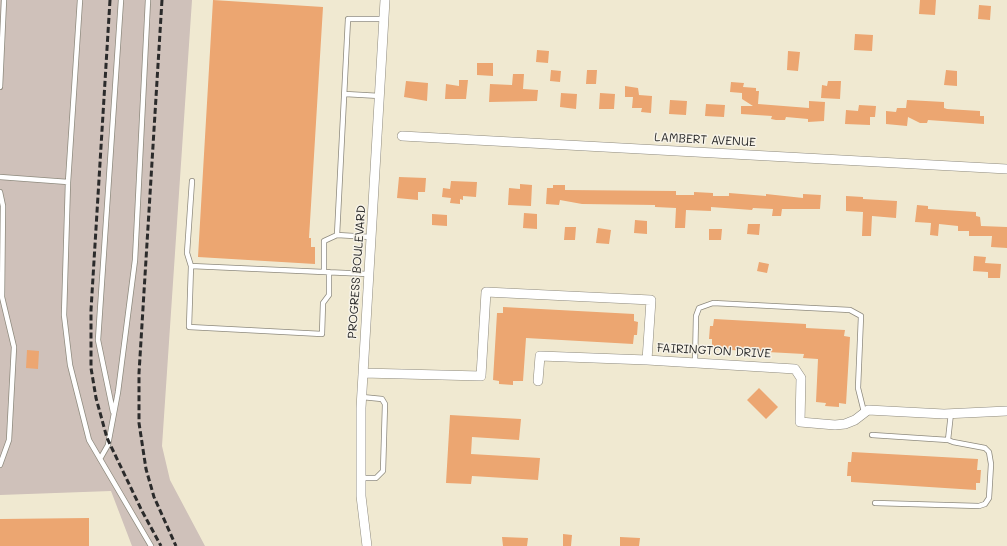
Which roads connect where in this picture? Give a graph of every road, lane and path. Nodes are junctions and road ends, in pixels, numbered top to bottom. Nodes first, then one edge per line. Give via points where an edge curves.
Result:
1 (4, 0) edge
2 (80, 0) edge
3 (120, 0) edge
4 (148, 0) edge
5 (385, 0) edge
6 (384, 19) junction
7 (0, 87) edge
8 (345, 94) junction
9 (380, 96) junction
10 (402, 136) dead end
11 (1007, 169) edge
12 (0, 177) edge
13 (192, 181) dead end
14 (68, 182) junction
15 (0, 192) edge
16 (337, 235) junction
17 (371, 237) junction
18 (191, 266) junction
19 (324, 272) junction
20 (329, 272) junction
21 (368, 274) junction
22 (1, 299) edge
23 (647, 360) junction
24 (695, 362) junction
25 (363, 373) junction
26 (538, 381) dead end
27 (362, 397) junction
28 (1007, 411) edge
29 (864, 412) junction
30 (951, 413) junction
31 (113, 416) junction
32 (872, 435) dead end
33 (948, 440) junction
34 (100, 459) junction
35 (0, 465) edge
36 (360, 478) junction
37 (875, 503) dead end
38 (152, 546) edge
39 (368, 546) edge

1 - 7 lane
2 - 14 lane
3 - 31 lane via 98,340
4 - 31 lane via 134,260
5 - 6 street, PROGRESS BOULEVARD
6 - 8 lane via 348,19
6 - 9 street, PROGRESS BOULEVARD
8 - 9 lane
8 - 16 lane
9 - 17 street, PROGRESS BOULEVARD
10 - 11 street, LAMBERT AVENUE
12 - 14 lane
13 - 18 lane via 187,253
14 - 34 lane via 65,322 70,365 88,440
15 - 22 lane via 3,206
16 - 17 lane
16 - 19 lane via 324,241
17 - 21 street, PROGRESS BOULEVARD
18 - 19 lane
18 - 20 lane via 189,327 322,334 323,303 329,295
19 - 20 lane
20 - 21 lane
21 - 25 street, PROGRESS BOULEVARD
22 - 35 lane via 14,347 9,440
23 - 24 street, FAIRINGTON DRIVE
23 - 25 street, FAIRINGTON DRIVE via 651,300 486,292 481,376
23 - 26 street via 540,356
24 - 29 street, FAIRINGTON DRIVE via 796,369 801,378 800,422 835,425 855,420
24 - 29 lane via 696,316 699,308 713,303 850,310 861,316 858,388
25 - 27 street, PROGRESS BOULEVARD
27 - 36 street, PROGRESS BOULEVARD
27 - 36 lane via 382,399 385,404 383,472 376,478
28 - 30 street, FAIRINGTON DRIVE
29 - 30 street, FAIRINGTON DRIVE via 868,410
30 - 33 lane
31 - 34 lane via 108,445
32 - 33 lane
33 - 37 lane via 985,448 989,452 989,498 985,504 979,506
34 - 38 lane
36 - 39 street, PROGRESS BOULEVARD

